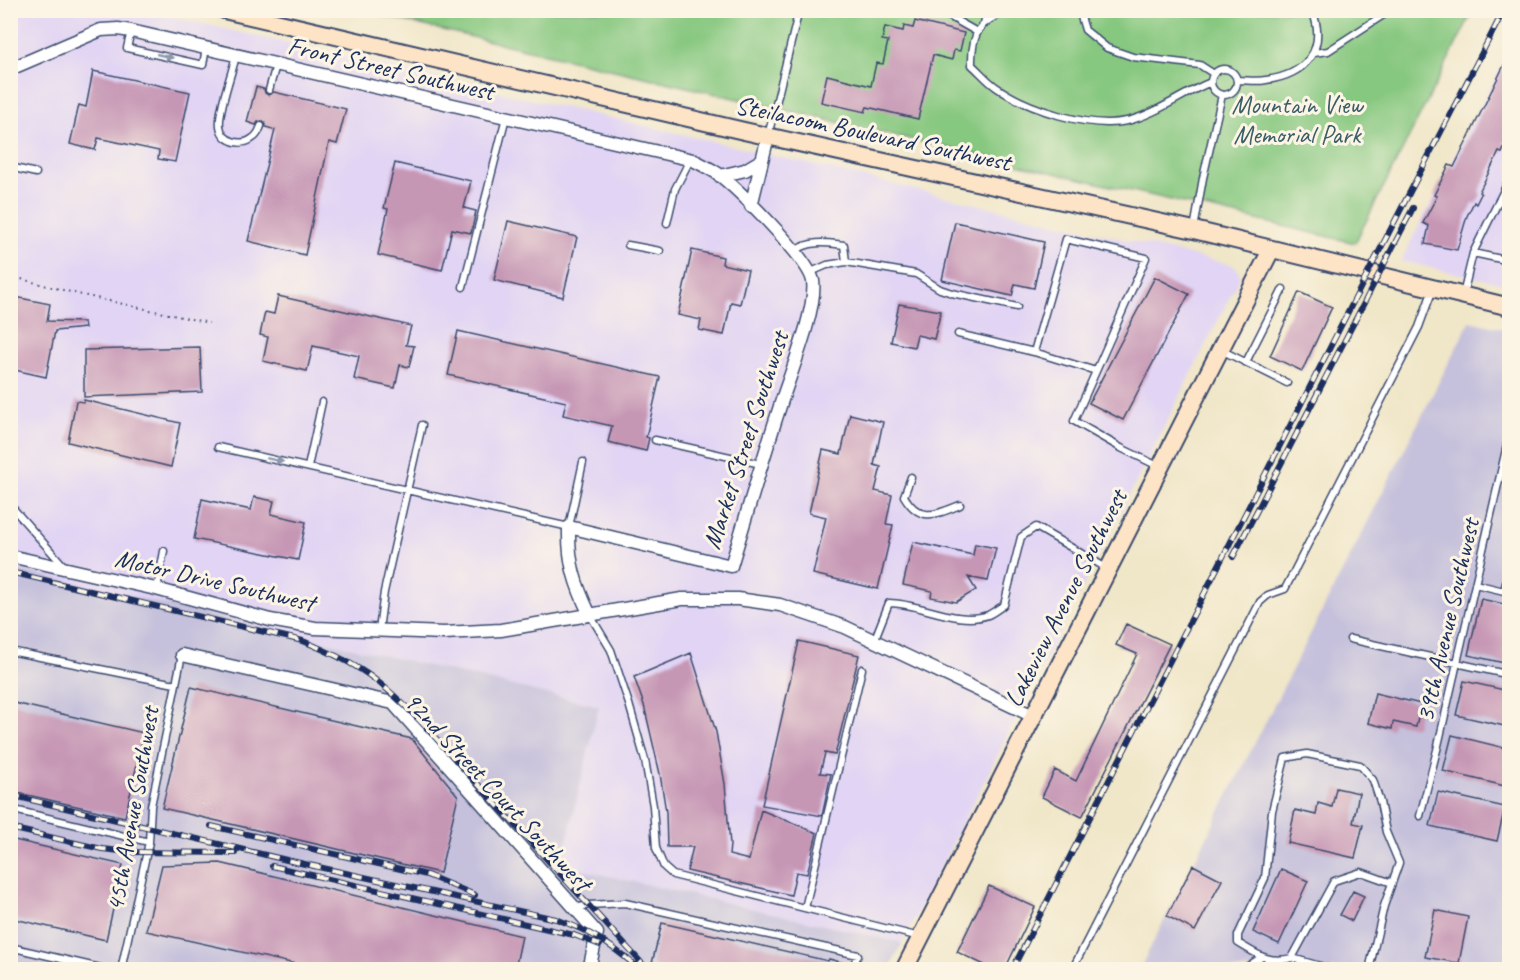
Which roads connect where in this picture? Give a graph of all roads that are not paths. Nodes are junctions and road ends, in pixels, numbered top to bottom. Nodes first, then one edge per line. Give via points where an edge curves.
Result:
1 (224, 10) edge
2 (799, 10) edge
3 (938, 10) edge
4 (987, 10) edge
5 (1010, 10) edge
6 (1078, 10) edge
7 (1312, 10) edge
8 (1391, 10) edge
9 (984, 24) junction
10 (131, 31) junction
11 (976, 32) junction
12 (206, 48) junction
13 (1314, 53) junction
14 (236, 55) junction
15 (276, 64) junction
16 (10, 69) edge
17 (1214, 74) junction
18 (1238, 80) junction
19 (1211, 82) junction
20 (269, 90) dead end
21 (1222, 95) junction
22 (506, 117) junction
23 (261, 126) dead end
24 (768, 136) junction
25 (690, 160) junction
26 (762, 160) junction
27 (10, 167) edge
28 (36, 173) dead end
29 (720, 176) junction
30 (1509, 178) edge
31 (751, 206) junction
32 (667, 223) dead end
33 (1194, 230) junction
34 (628, 244) dead end
35 (660, 250) dead end
36 (1271, 250) junction
37 (795, 251) junction
38 (1473, 253) junction
39 (1509, 261) edge
40 (846, 262) junction
41 (811, 272) junction
42 (463, 287) dead end
43 (1433, 288) junction
44 (1283, 289) dead end
45 (1462, 296) junction
46 (1017, 307) dead end
47 (1509, 307) edge
48 (958, 334) dead end
49 (1221, 350) junction
50 (1034, 352) junction
51 (1246, 362) junction
52 (1096, 371) junction
53 (1287, 383) dead end
54 (322, 402) dead end
55 (422, 425) dead end
56 (1509, 432) edge
57 (655, 440) dead end
58 (218, 447) dead end
59 (582, 462) dead end
60 (761, 464) junction
61 (308, 467) junction
62 (1161, 467) junction
63 (911, 477) dead end
64 (408, 490) junction
65 (10, 505) edge
66 (960, 505) dead end
67 (569, 527) junction
68 (164, 551) dead end
69 (10, 556) edge
70 (1509, 568) edge
71 (66, 569) junction
72 (1108, 570) junction
73 (1475, 584) junction
74 (156, 590) junction
75 (1507, 592) edge
76 (590, 615) junction
77 (379, 631) junction
78 (1350, 639) dead end
79 (874, 641) junction
80 (10, 651) edge
81 (182, 656) joint
82 (1457, 665) junction
83 (862, 669) dead end
84 (1509, 675) edge
85 (175, 684) junction
86 (1033, 716) junction
87 (10, 809) edge
88 (1420, 816) dead end
89 (149, 842) junction
90 (1392, 883) junction
91 (575, 908) junction
92 (805, 908) junction
93 (920, 937) junction
94 (10, 947) edge
95 (1262, 957) junction
96 (1292, 958) junction
97 (109, 969) edge
98 (121, 969) edge
99 (589, 969) edge
100 (851, 969) edge
101 (904, 969) edge
102 (1072, 969) edge
103 (1242, 969) edge
104 (1334, 969) edge
105 (1368, 969) edge

1 - 24 main road, Steilacoom Boulevard Southwest
2 - 24 lane
3 - 11 lane
4 - 9 lane
5 - 9 lane
6 - 17 lane via 1085,30 1107,48 1133,57 1200,65
7 - 13 lane via 1318,36
8 - 13 lane via 1328,51
9 - 11 lane
10 - 12 street, Front Street Southwest
10 -> 12 lane via 127,48 203,65
10 - 16 street, Front Street Southwest via 100,30
11 - 19 lane via 972,65 994,86 1021,102 1060,115 1094,122 1127,121
12 - 14 street, Front Street Southwest
13 - 18 lane via 1303,66 1286,75
14 - 15 street, Front Street Southwest
14 - 23 lane via 220,128 236,143 245,143
15 - 20 lane
15 - 22 street, Front Street Southwest
17 - 18 lane via 1227,69
17 - 19 lane
18 - 21 lane via 1231,94
19 - 21 lane via 1214,91
21 - 33 lane
22 - 25 street, Front Street Southwest
22 - 42 lane
24 - 26 street
24 - 33 main road, Steilacoom Boulevard Southwest
25 - 29 street, Front Street Southwest
25 - 32 lane via 675,189
26 - 29 street via 745,170
26 - 31 street
27 - 28 lane
29 - 31 street, Front Street Southwest
30 - 38 lane
31 - 37 street
33 - 36 main road, Steilacoom Boulevard Southwest
34 - 35 lane
36 - 43 main road, Steilacoom Boulevard Southwest
36 - 49 main road, Lakeview Avenue Southwest
37 - 40 lane via 818,243 844,245
37 - 41 street
38 - 39 lane
38 - 45 lane
40 - 41 lane
40 - 46 lane via 916,274 952,293
41 - 60 street, Market Street Southwest via 812,304
43 - 45 main road, Steilacoom Boulevard Southwest
43 - 102 lane via 1419,327 1285,589 1260,602
44 - 51 lane
45 - 47 main road, Steilacoom Boulevard Southwest
48 - 50 lane
49 - 51 lane
49 - 62 main road, Lakeview Avenue Southwest
50 - 52 lane
50 - 52 lane via 1066,238 1146,258
51 - 53 lane
52 - 62 lane via 1074,420
54 - 61 lane
55 - 64 lane
56 - 73 lane, 39th Avenue Southwest
57 - 60 lane
58 -> 61 lane
59 - 67 lane
60 - 67 street, Market Street Southwest via 731,566
61 - 64 lane
62 - 72 main road, Lakeview Avenue Southwest
63 - 66 lane via 904,496 911,508 935,515
64 - 67 lane
64 - 77 lane
65 - 71 lane
67 - 76 street via 572,571
68 - 74 lane
69 - 71 street, Motor Drive Southwest
70 - 75 lane
71 - 74 street, Motor Drive Southwest
72 - 79 lane via 1036,527 1021,537 1004,605 988,615 963,618 889,603
72 - 86 main road, Lakeview Avenue Southwest
73 - 75 lane
73 - 82 lane, 39th Avenue Southwest
74 - 77 street, Motor Drive Southwest via 281,622
76 - 77 street, Motor Drive Southwest via 501,630
76 - 79 street, Motor Drive Southwest via 682,599 738,599 780,605
76 - 92 lane via 611,650 645,760 657,848 664,867 673,875
78 - 82 lane
79 - 86 street, Motor Drive Southwest
80 - 85 lane
81 - 85 lane, 45th Avenue Southwest
81 - 91 street, 92nd Street Court Southwest via 393,703
82 - 84 lane
82 - 88 lane, 39th Avenue Southwest
83 - 92 lane
85 - 89 lane, 45th Avenue Southwest via 151,806
86 - 93 main road, Lakeview Avenue Southwest
87 - 89 lane
89 - 98 lane, 45th Avenue Southwest
90 - 95 lane via 1399,863 1386,832 1373,780 1359,765 1307,754 1285,758 1272,811 1265,878 1238,935 1238,943
90 - 96 lane via 1361,872 1334,881
90 - 105 lane
91 - 99 street, 92nd Street Court Southwest via 597,933
91 - 100 lane via 625,903 858,955
92 - 93 lane
93 - 101 main road, Lakeview Avenue Southwest
94 - 97 lane
95 - 96 lane via 1279,962
95 - 103 lane
96 - 104 lane

